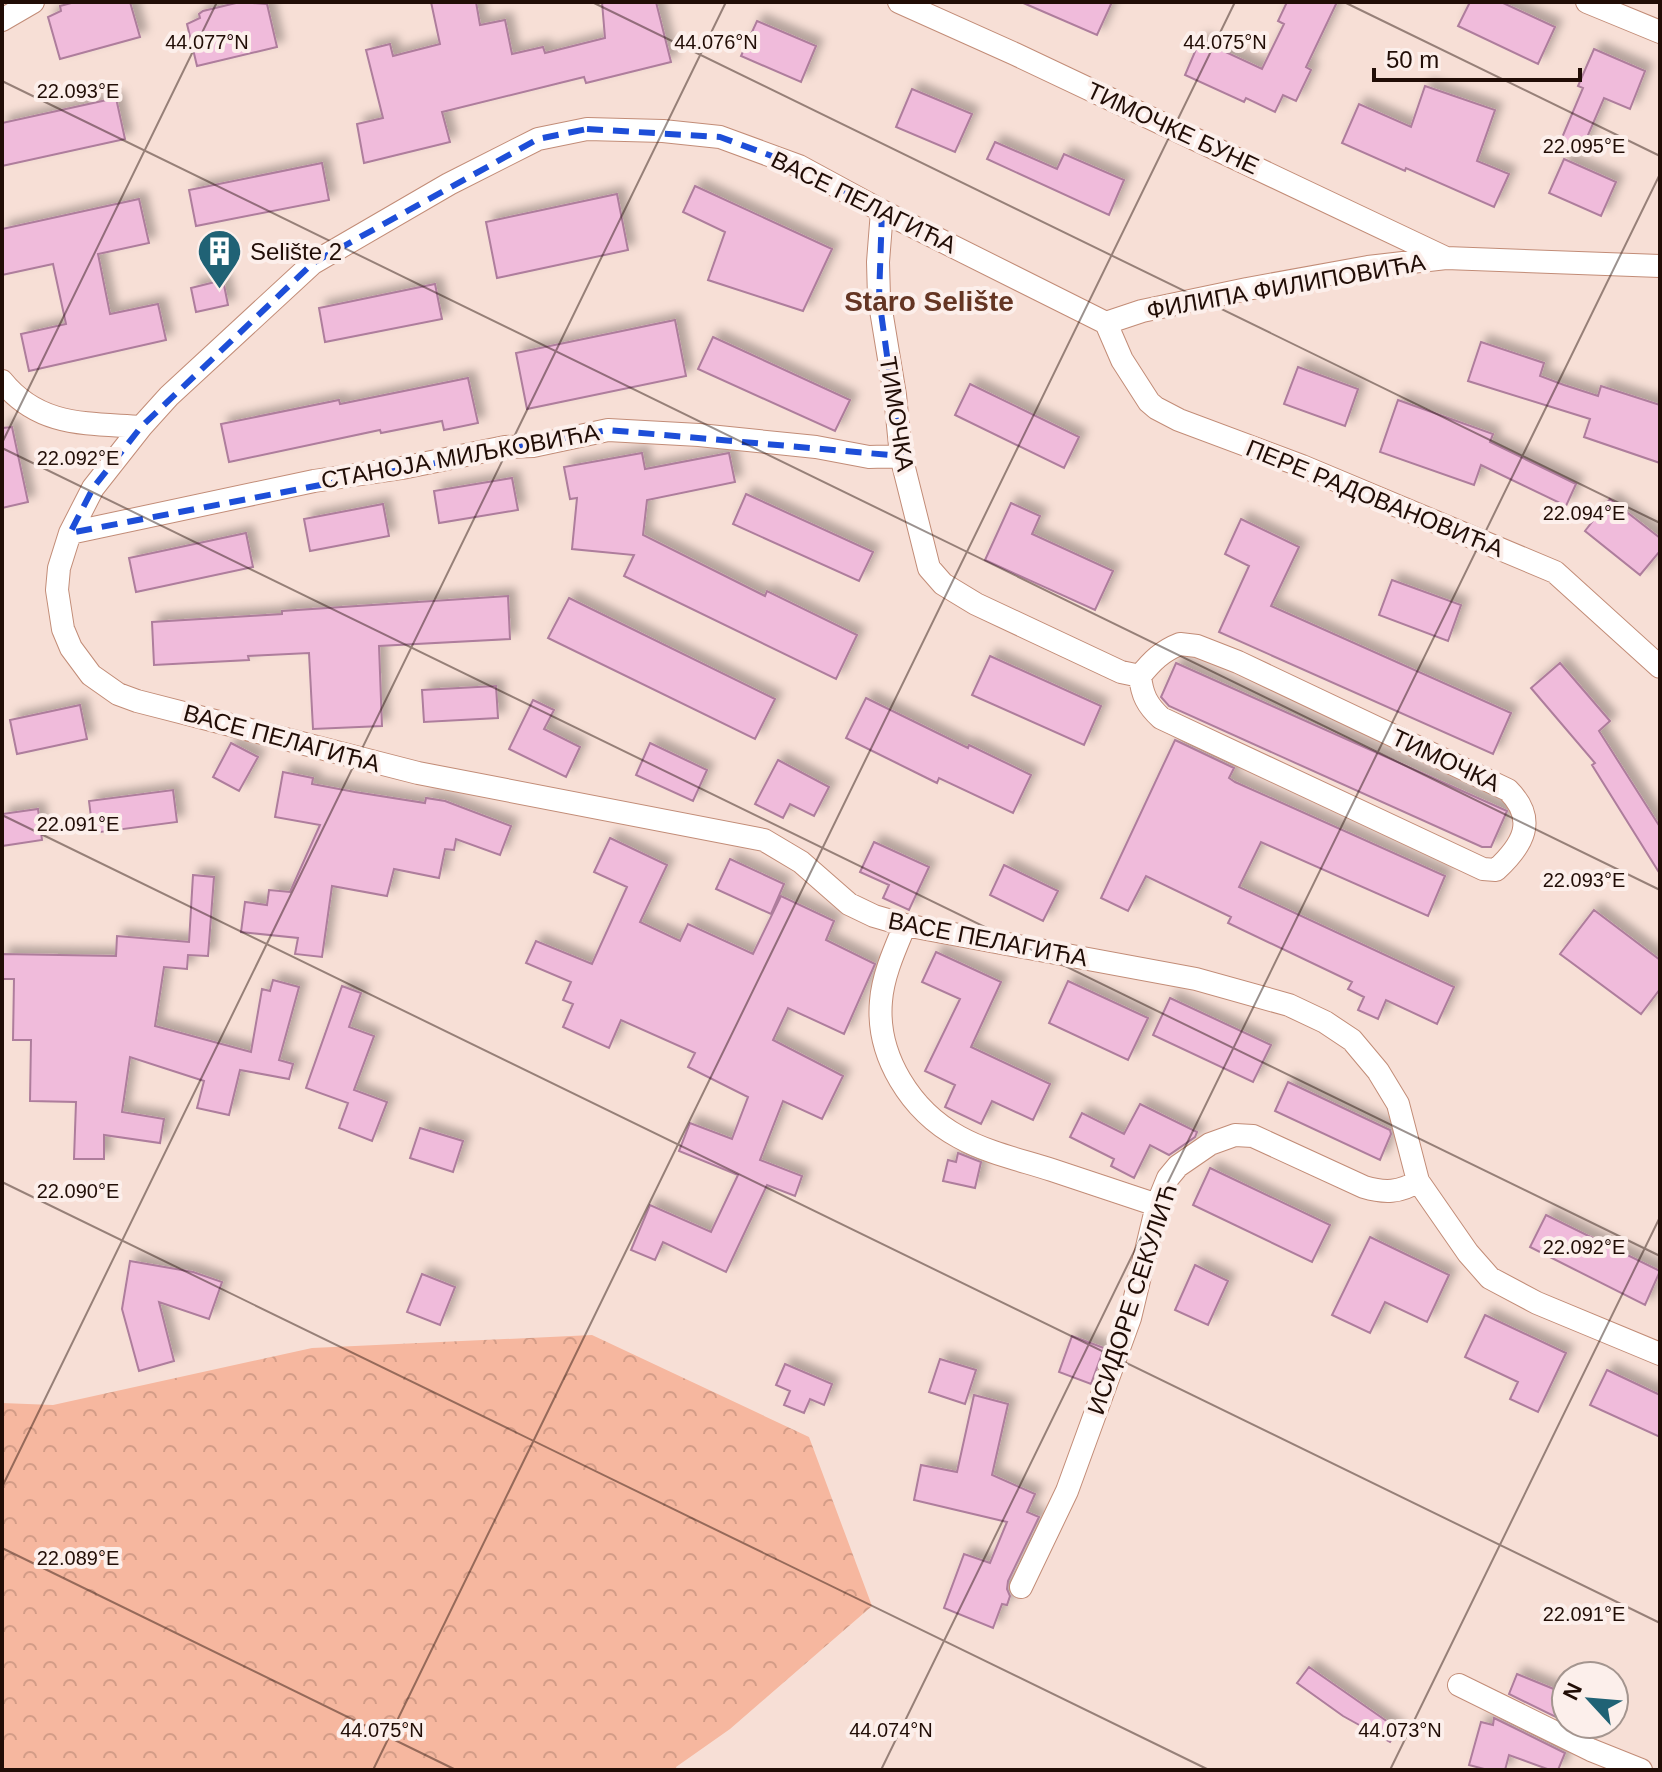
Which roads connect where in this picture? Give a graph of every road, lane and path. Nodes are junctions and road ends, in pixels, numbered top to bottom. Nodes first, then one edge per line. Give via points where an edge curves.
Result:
1 (33, 2) edge
2 (899, 2) edge
3 (1587, 2) edge
4 (2, 20) edge
5 (1660, 32) edge
6 (882, 211) junction
7 (1446, 258) junction
8 (1660, 266) edge
9 (1106, 323) junction
10 (2, 381) edge
11 (141, 427) junction
12 (901, 456) junction
13 (70, 533) junction
14 (1660, 667) edge
15 (1140, 676) junction
16 (905, 925) junction
17 (1418, 1181) junction
18 (1157, 1205) junction
19 (1660, 1354) edge
20 (1021, 1587) dead end
21 (1459, 1685) dead end
22 (1641, 1770) edge

1 - 4 street
2 - 7 street, ТИМОЧКЕ БУНЕ
3 - 5 street
6 - 9 street, ВАСЕ ПЕЛАГИЋА
6 - 11 street, ВАСЕ ПЕЛАГИЋА via 799,166 720,137 587,129 538,139 313,263
6 - 12 street, ТИМОЧКА via 879,298
7 - 8 street, ФИЛИПА ФИЛИПОВИЋА
7 - 9 street, ФИЛИПА ФИЛИПОВИЋА via 1232,292
9 - 14 street, ПЕРЕ РАДОВАНОВИЋА via 1122,360 1156,408 1555,572
10 - 11 street via 37,413
11 - 13 street, ВАСЕ ПЕЛАГИЋА via 93,488
12 - 13 street, СТАНОЈА МИЉКОВИЋА via 608,430 314,481
12 - 15 street, ТИМОЧКА via 929,568 943,584 1121,672
13 - 16 street, ВАСЕ ПЕЛАГИЋА via 57,590 63,629 81,664 118,694 418,773 764,840 801,862 849,904
15 - 15 street, ТИМОЧКА via 1142,692 1161,718 1470,864 1496,870 1520,844 1524,811 1508,790 1238,662 1180,644 1154,658
16 - 17 street, ВАСЕ ПЕЛАГИЋА via 1196,979 1289,1005 1325,1022 1352,1040 1398,1104
16 - 18 street via 887,974 880,1021 892,1066 919,1105 977,1146
17 - 18 street, ИСИДОРЕ СЕКУЛИЋ via 1382,1192 1253,1136 1235,1135 1210,1144 1178,1166
17 - 19 street, ВАСЕ ПЕЛАГИЋА via 1490,1278
18 - 20 street, ИСИДОРЕ СЕКУЛИЋ via 1130,1318 1067,1491
21 - 22 street

